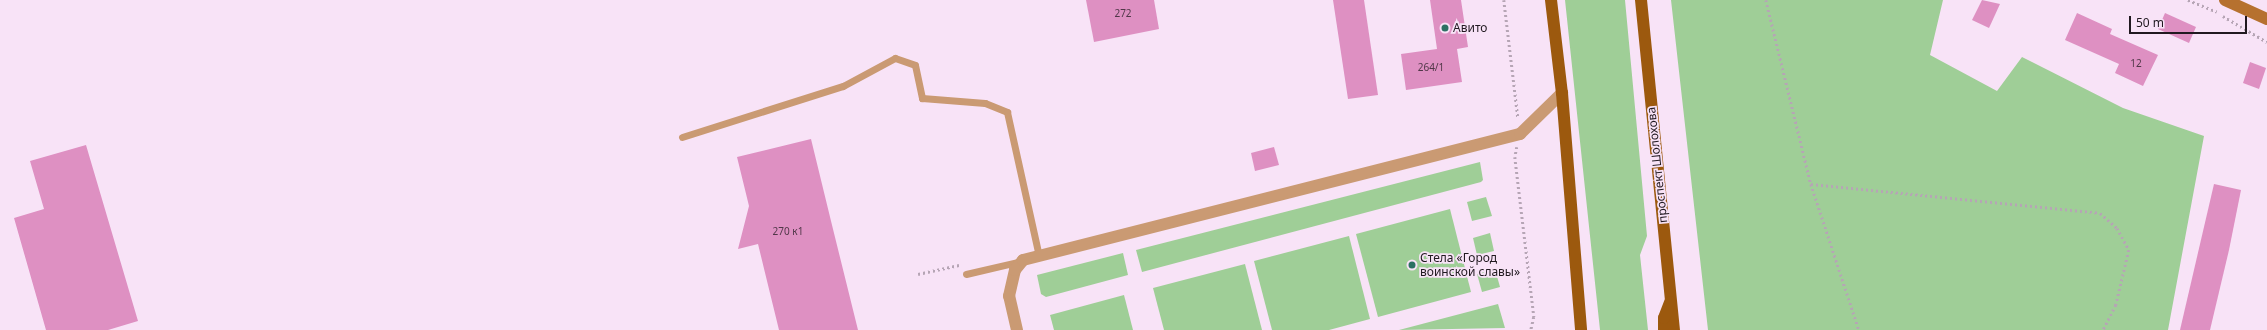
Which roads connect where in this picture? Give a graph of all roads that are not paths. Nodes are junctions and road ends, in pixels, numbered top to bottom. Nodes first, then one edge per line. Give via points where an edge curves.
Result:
1 (1550, 0) edge
2 (1641, 0) edge
3 (2225, 0) edge
4 (2267, 19) edge
5 (1562, 93) junction
6 (682, 137) dead end
7 (1039, 256) junction
8 (1022, 260) junction
9 (966, 274) dead end
10 (1671, 301) junction
11 (1017, 330) edge
12 (1581, 330) edge
13 (1664, 330) edge
14 (1674, 330) edge

1 - 5 main road
2 - 10 main road, проспект Шолохова
3 - 4 street
5 - 7 street via 1520,134
5 - 12 main road
6 - 7 lane via 843,86 895,58 915,65 922,98 985,103 1007,112
7 - 8 street
8 - 9 lane
8 - 11 street via 1015,270 1009,296
10 - 13 main road via 1664,318
10 - 14 main road, проспект Шолохова

